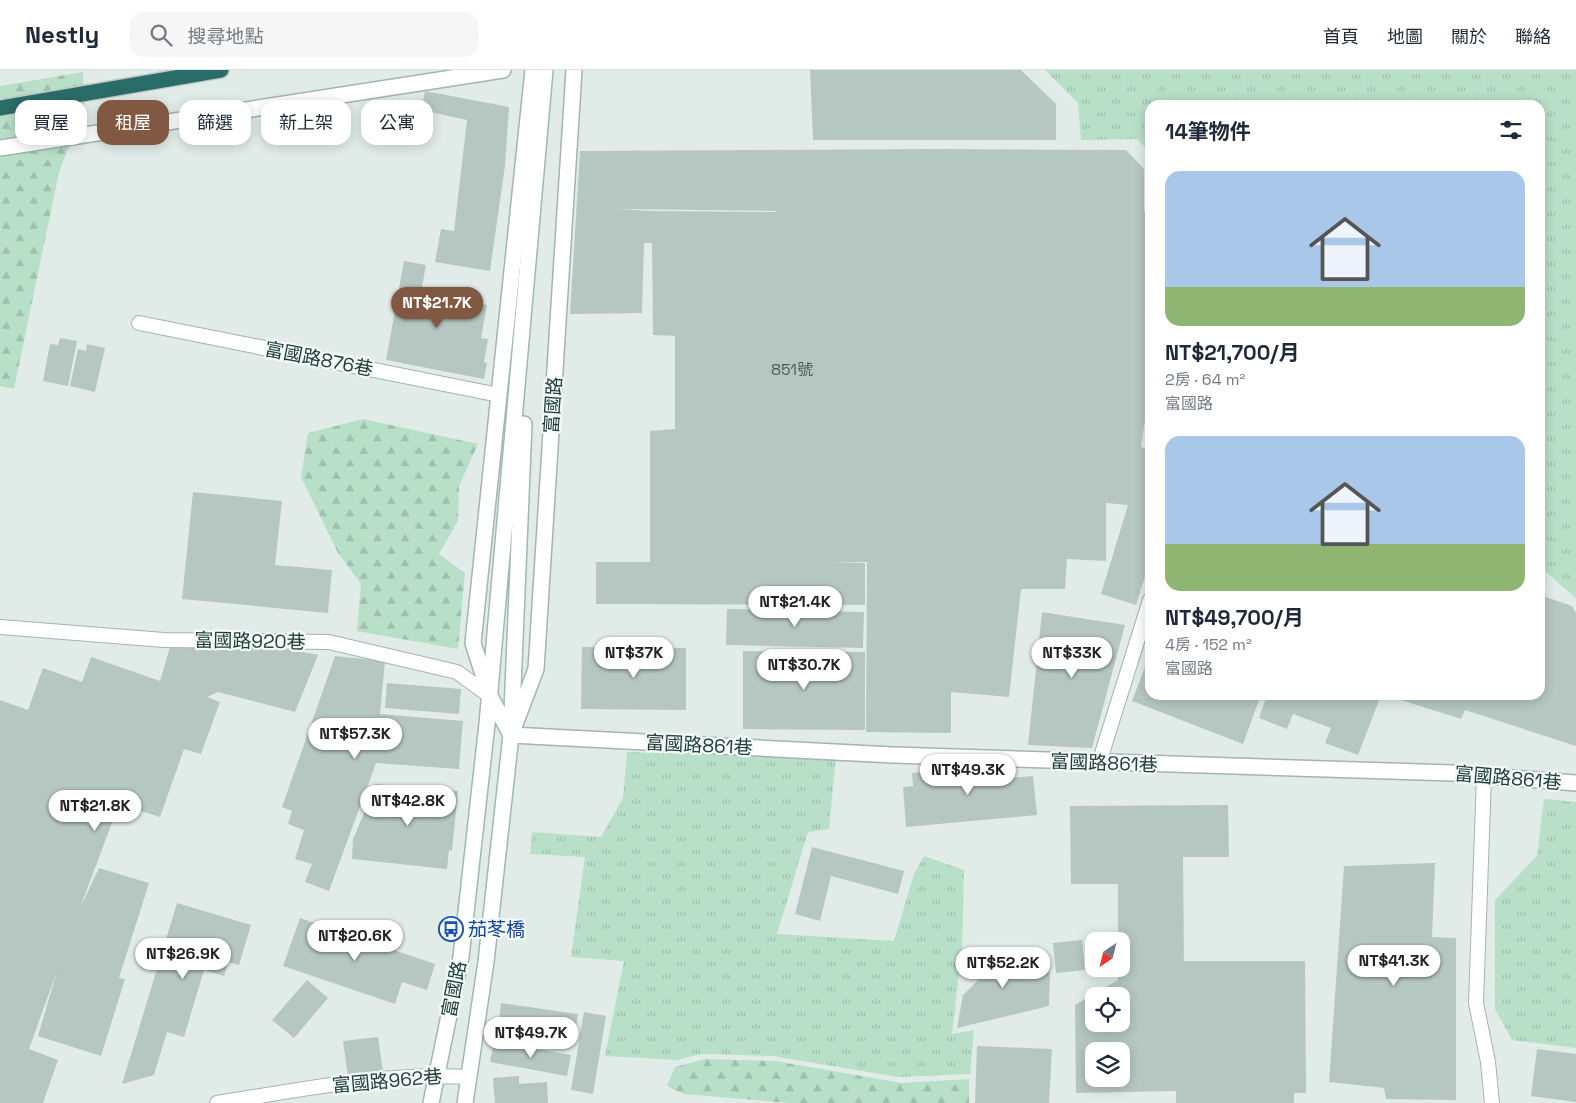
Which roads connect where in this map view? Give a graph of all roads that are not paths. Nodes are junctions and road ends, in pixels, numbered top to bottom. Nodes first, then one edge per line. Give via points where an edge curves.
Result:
1 (221, 70) edge
2 (503, 70) edge
3 (533, 70) edge
4 (545, 70) edge
5 (574, 70) edge
6 (0, 108) edge
7 (0, 148) edge
8 (532, 233) junction
9 (139, 323) dead end
10 (499, 395) junction
11 (1145, 616) edge
12 (0, 627) edge
13 (490, 696) junction
14 (511, 735) junction
15 (1099, 763) junction
16 (1484, 775) junction
17 (1576, 783) edge
18 (438, 1075) junction
19 (469, 1077) junction
20 (431, 1102) edge
21 (217, 1103) edge
22 (465, 1103) edge
23 (1492, 1103) edge

1 - 6 highway
2 - 7 street
3 - 10 street, 富國路
4 - 8 street, 富國路
5 - 14 street, 富國路 via 536,669
8 - 13 street, 富國路
8 - 14 street, 富國路
9 - 10 lane, 富國路876巷
10 - 13 street, 富國路 via 473,643
11 - 15 lane
12 - 13 lane, 富國路920巷 via 164,640 329,642 457,672
13 - 14 street
13 - 18 street, 富國路 via 461,957
14 - 15 street, 富國路861巷 via 894,756
14 - 19 street, 富國路 via 486,962
15 - 16 street, 富國路861巷
16 - 17 street, 富國路861巷
16 - 23 lane via 1476,1003 1488,1062
18 - 19 lane, 富國路962巷
18 - 20 street, 富國路
18 - 21 lane, 富國路962巷 via 327,1086
19 - 22 street, 富國路

